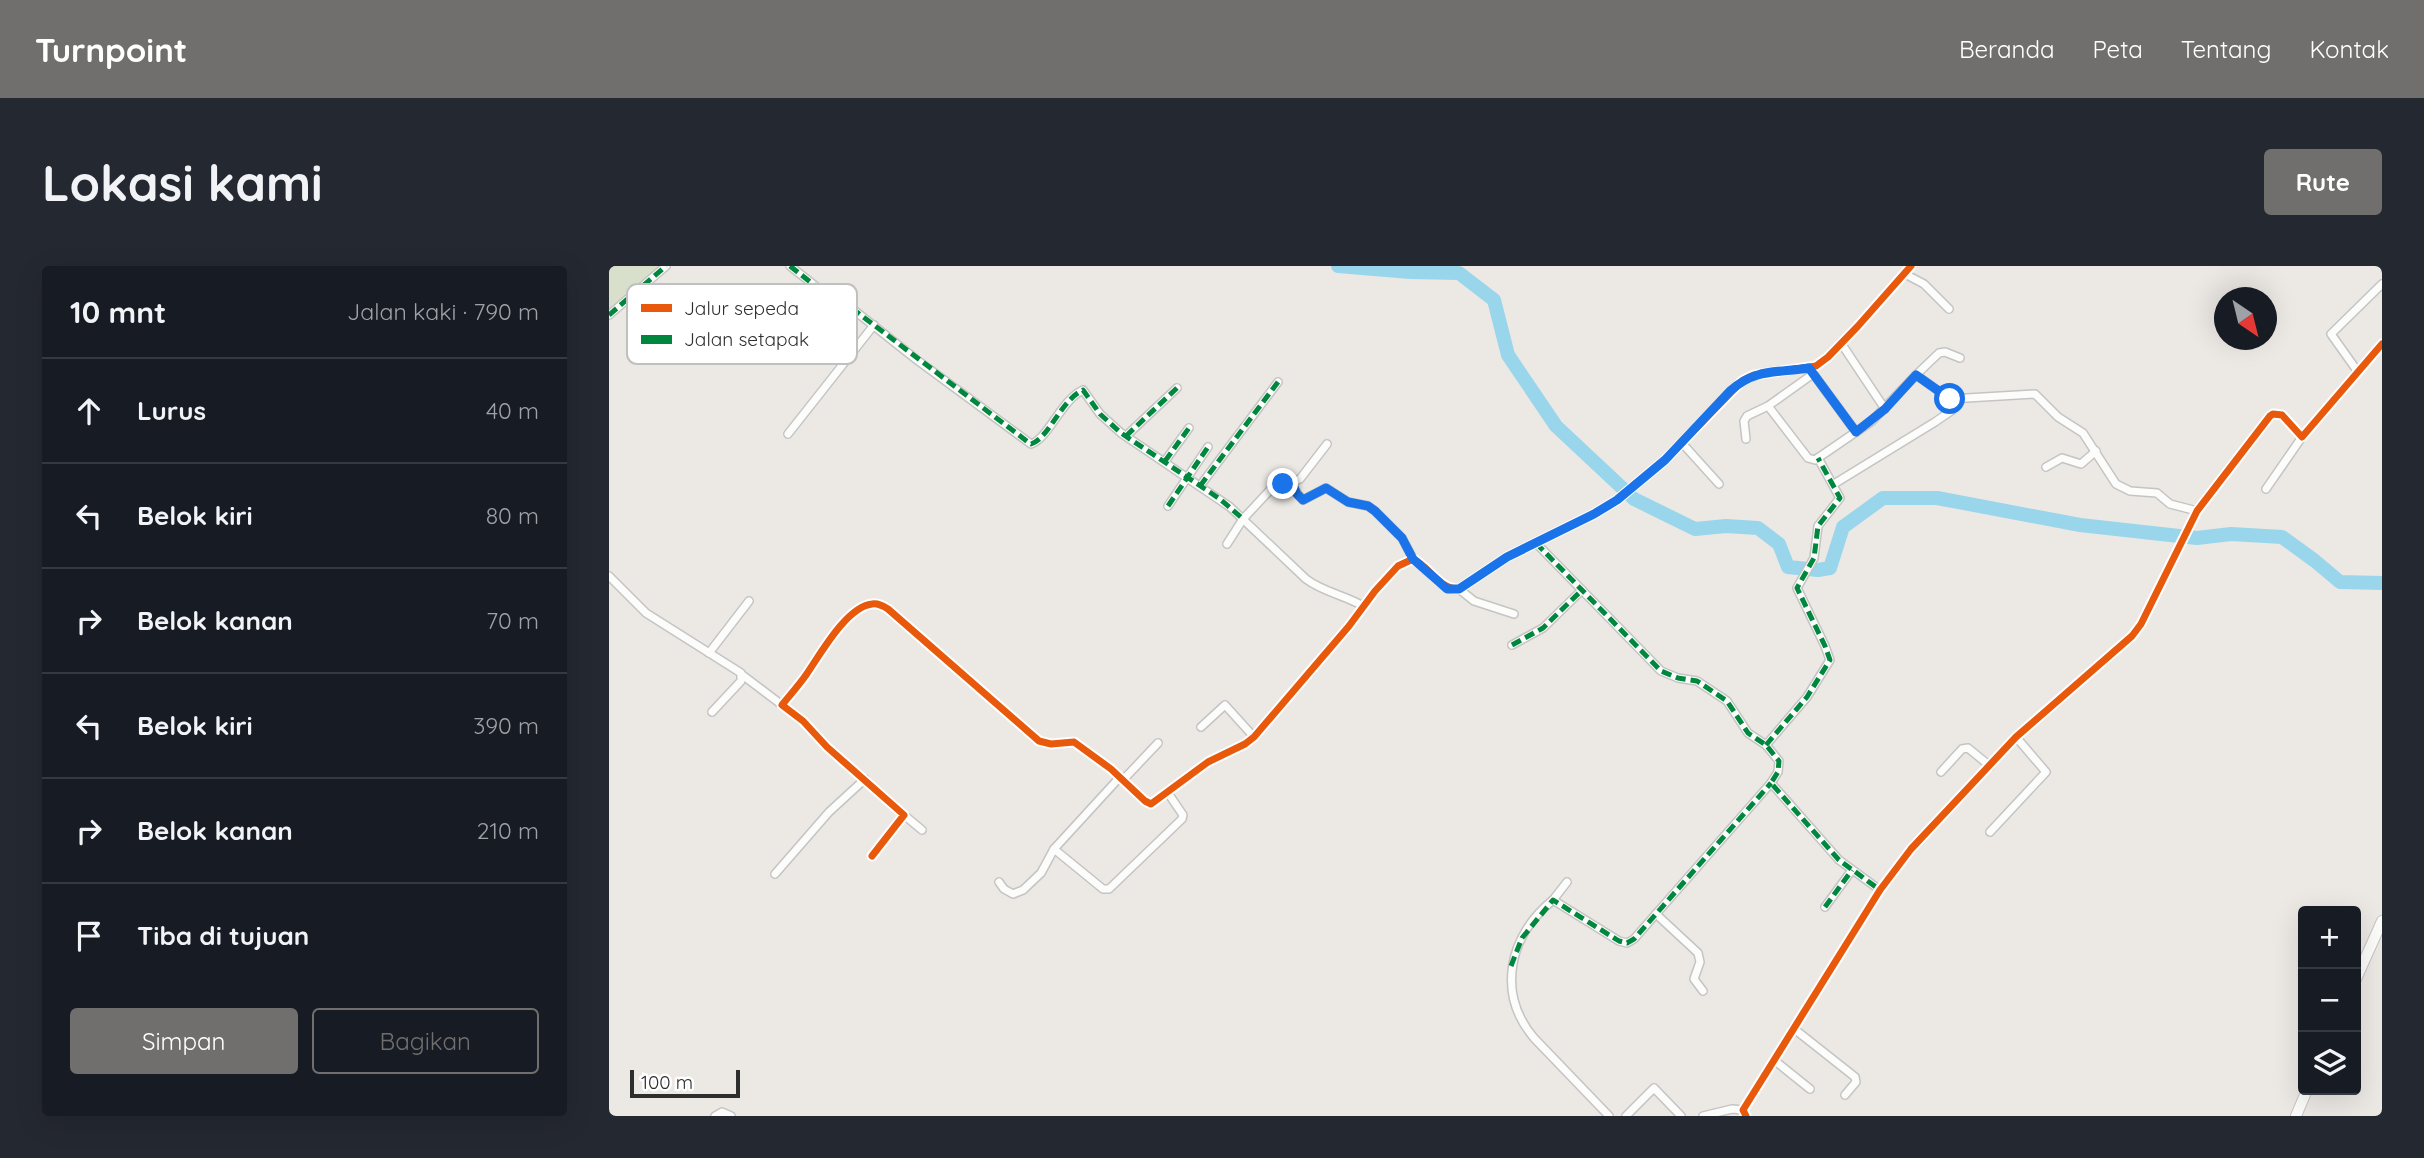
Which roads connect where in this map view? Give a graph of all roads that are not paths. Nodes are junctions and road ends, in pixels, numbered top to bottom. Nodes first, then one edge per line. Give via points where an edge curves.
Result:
1 (666, 266) edge
2 (790, 266) edge
3 (1911, 266) edge
4 (1905, 274) junction
5 (645, 284) edge
6 (813, 284) edge
7 (2382, 284) edge
8 (627, 300) edge
9 (1949, 309) dead end
10 (857, 312) edge
11 (609, 315) edge
12 (874, 325) junction
13 (1842, 343) junction
14 (2382, 344) edge
15 (857, 347) edge
16 (1960, 358) dead end
17 (843, 364) edge
18 (1811, 371) junction
19 (2358, 372) junction
20 (1916, 375) junction
21 (1277, 382) dead end
22 (1177, 388) dead end
23 (1961, 399) junction
24 (1768, 406) junction
25 (1885, 409) junction
26 (1188, 428) dead end
27 (1856, 432) junction
28 (788, 434) dead end
29 (1126, 436) junction
30 (2302, 437) junction
31 (1746, 439) dead end
32 (1682, 443) junction
33 (1327, 444) dead end
34 (1208, 447) dead end
35 (2096, 451) junction
36 (1818, 458) junction
37 (1165, 461) junction
38 (2046, 467) dead end
39 (1187, 478) junction
40 (1292, 483) junction
41 (1719, 484) dead end
42 (1833, 484) junction
43 (1200, 486) junction
44 (2266, 489) dead end
45 (1168, 506) dead end
46 (2197, 511) junction
47 (1244, 519) junction
48 (1536, 543) junction
49 (1227, 544) dead end
50 (1413, 559) junction
51 (611, 580) edge
52 (1459, 589) junction
53 (1582, 590) junction
54 (749, 601) dead end
55 (1363, 606) junction
56 (1514, 614) dead end
57 (1512, 645) dead end
58 (709, 653) junction
59 (741, 673) junction
60 (782, 705) junction
61 (712, 712) dead end
62 (1201, 727) dead end
63 (1254, 737) junction
64 (2016, 737) junction
65 (1158, 743) dead end
66 (1766, 745) junction
67 (1990, 766) junction
68 (1941, 772) dead end
69 (865, 779) junction
70 (1122, 779) junction
71 (1771, 783) junction
72 (1168, 793) junction
73 (904, 815) junction
74 (922, 830) dead end
75 (1990, 832) dead end
76 (1054, 849) junction
77 (872, 856) dead end
78 (1852, 870) junction
79 (775, 874) dead end
80 (1567, 881) dead end
81 (999, 882) dead end
82 (1879, 890) junction
83 (1553, 900) junction
84 (1825, 907) dead end
85 (1656, 914) junction
86 (2382, 921) edge
87 (2360, 969) edge
88 (1703, 991) dead end
89 (1793, 1028) junction
90 (1775, 1060) junction
91 (1810, 1089) dead end
92 (1845, 1095) dead end
93 (2306, 1095) edge
94 (1745, 1113) edge
95 (715, 1116) edge
96 (731, 1116) edge
97 (1609, 1116) edge
98 (1626, 1116) edge
99 (1681, 1116) edge
100 (1703, 1116) edge
101 (2296, 1116) edge

1 - 5 street
2 - 6 street
3 - 4 street
4 - 9 street via 1924,284
4 - 13 street
7 - 19 street via 2331,334
8 - 11 street
10 - 12 street
12 - 15 street
12 - 29 street via 1028,443 1040,439 1062,408 1083,390 1100,414
13 - 18 street
13 - 25 street
14 - 19 street
16 - 20 street via 1940,353
17 - 28 street
18 - 24 street
18 - 27 street
18 - 32 street via 1754,375 1742,381
19 - 30 street
20 - 23 street via 1946,398
20 - 25 street
21 - 43 street
22 - 29 street
23 - 35 street via 2035,394 2061,420 2080,429
23 - 42 street via 1935,422
24 - 31 street via 1747,416
24 - 36 street via 1808,458
25 - 27 street
26 - 37 street
27 - 36 street
29 - 37 street
30 - 44 street
30 - 46 street via 2282,415 2270,416
32 - 41 street
32 - 48 street via 1617,500
33 - 40 street via 1305,474
34 - 39 street
35 - 38 street via 2081,464 2062,458
35 - 46 street via 2111,479 2121,487 2157,493 2170,505
36 - 42 street
37 - 39 street
39 - 43 street
39 - 45 street
40 - 47 street via 1271,489
40 - 50 street via 1303,500 1326,488 1348,502 1368,506 1391,524
42 - 66 street via 1840,498 1818,526 1817,546 1797,588 1830,660 1807,697
43 - 47 street
46 - 64 street via 2132,636
47 - 49 street
47 - 55 street via 1318,589 1344,595
48 - 52 street
48 - 53 street
50 - 52 street via 1447,589
50 - 55 street via 1398,566
51 - 58 street via 646,613
52 - 56 street via 1475,601
53 - 57 street via 1543,628
53 - 66 street via 1661,671 1697,681 1720,694 1748,733
54 - 58 street
55 - 63 street
58 - 59 street
59 - 60 street
59 - 61 street via 741,681
60 - 69 street
60 - 70 street via 852,614 879,604 1039,741 1074,742
62 - 63 street via 1225,705
63 - 72 street via 1208,762
64 - 67 street
64 - 75 street via 2046,772
65 - 70 street
66 - 71 street via 1779,761
67 - 68 street via 1965,748
67 - 82 street via 1919,839
69 - 73 street
69 - 79 street
70 - 72 street via 1148,804
70 - 76 street
71 - 78 street
71 - 85 street
72 - 76 street via 1182,818 1109,888 1103,889
73 - 74 street
73 - 77 street
76 - 81 street via 1041,873 1023,890 1013,894
78 - 82 street
78 - 84 street
80 - 83 street
82 - 89 street
83 - 85 street via 1627,943
83 - 97 street via 1522,938 1511,965 1511,987 1529,1032
85 - 88 street via 1698,953 1694,979
86 - 87 street
89 - 90 street
89 - 92 street via 1855,1077
90 - 91 street
90 - 94 street
93 - 101 street
94 - 100 street via 1732,1108
95 - 96 street via 722,1112
98 - 99 street via 1654,1088

